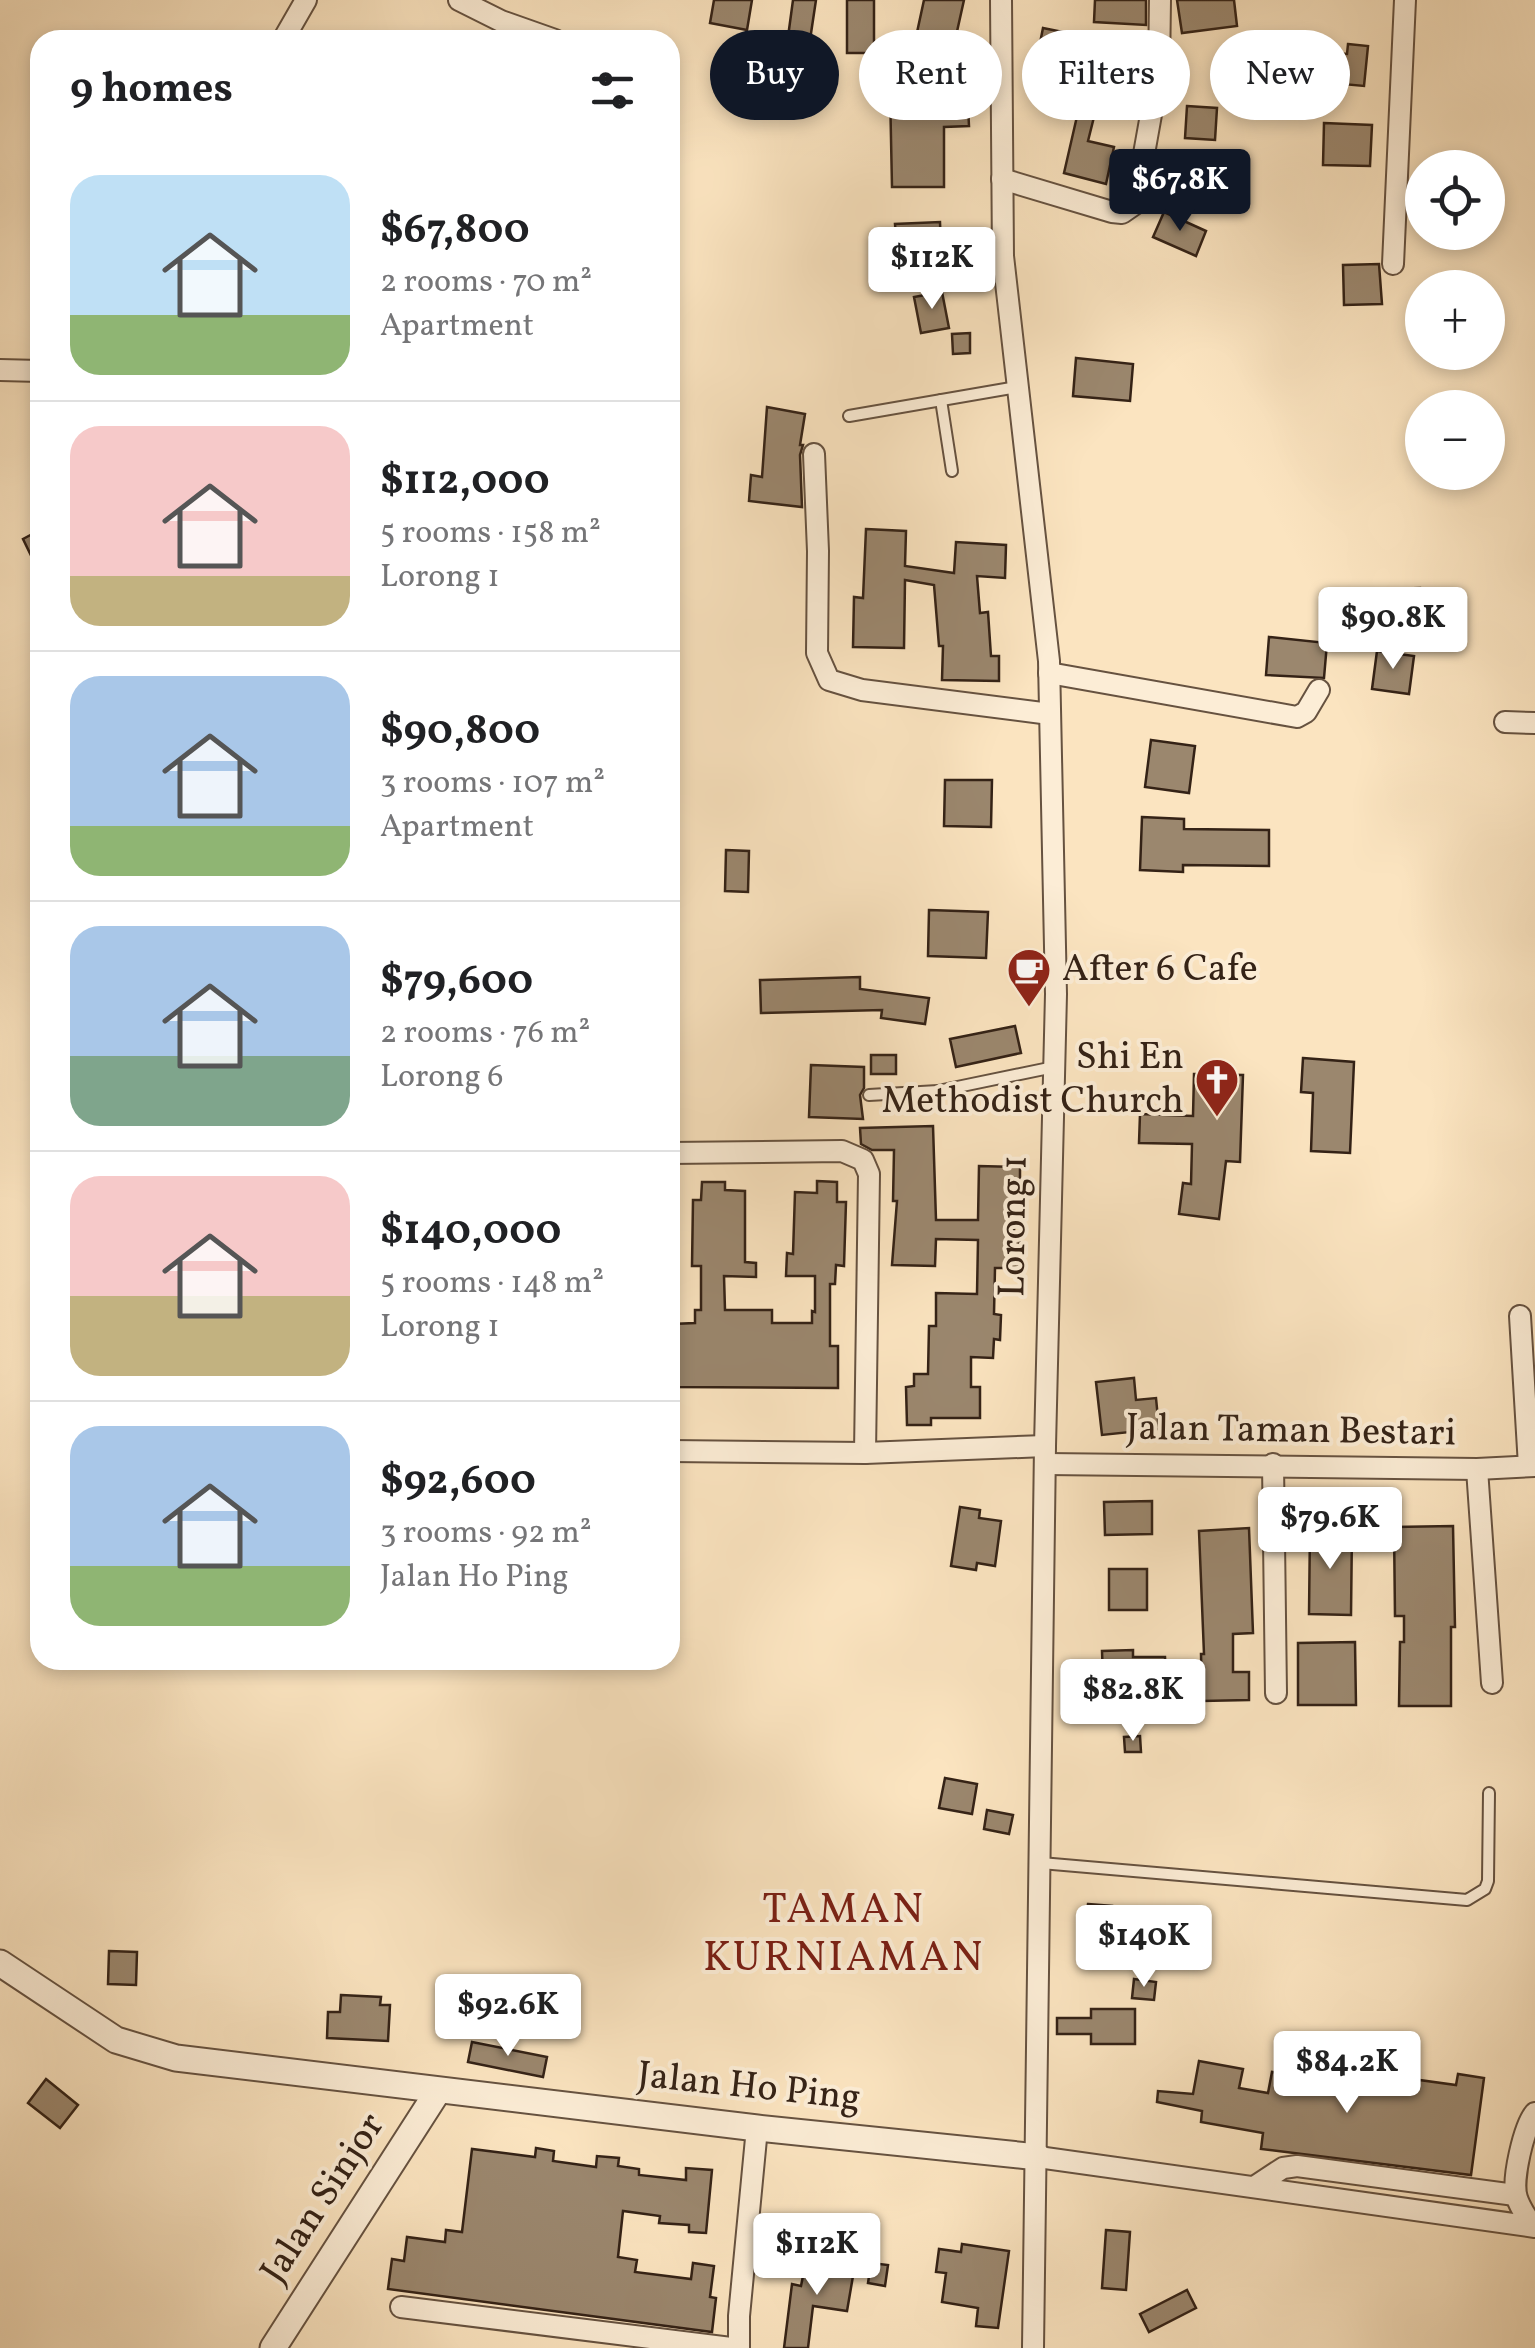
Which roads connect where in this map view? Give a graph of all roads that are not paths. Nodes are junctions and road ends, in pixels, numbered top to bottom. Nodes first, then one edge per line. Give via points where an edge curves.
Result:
1 (305, 0) edge
2 (459, 0) edge
3 (1001, 0) edge
4 (1160, 0) edge
5 (1405, 0) edge
6 (288, 30) edge
7 (526, 30) edge
8 (1002, 179) junction
9 (1393, 264) dead end
10 (0, 370) edge
11 (30, 371) edge
12 (1018, 387) junction
13 (941, 400) junction
14 (849, 416) dead end
15 (814, 454) dead end
16 (952, 471) dead end
17 (1049, 673) junction
18 (1319, 690) dead end
19 (1050, 714) junction
20 (1505, 722) dead end
21 (1535, 723) edge
22 (1054, 1067) junction
23 (869, 1095) dead end
24 (680, 1153) edge
25 (1520, 1316) dead end
26 (680, 1451) edge
27 (866, 1453) junction
28 (1046, 1455) junction
29 (1273, 1464) junction
30 (1532, 1466) edge
31 (1477, 1469) junction
32 (1492, 1682) dead end
33 (1276, 1693) dead end
34 (1488, 1793) dead end
35 (1042, 1863) junction
36 (0, 1963) edge
37 (438, 2091) junction
38 (1535, 2113) edge
39 (757, 2128) junction
40 (1038, 2156) junction
41 (1254, 2187) junction
42 (1515, 2194) junction
43 (1533, 2227) edge
44 (401, 2307) dead end
45 (273, 2348) edge
46 (731, 2348) edge
47 (740, 2348) edge
48 (1033, 2348) edge

1 - 6 street
2 - 7 street
3 - 8 street, Lorong 1
4 - 8 street via 1159,70 1135,204 1112,212
5 - 9 street
8 - 12 street, Lorong 1
10 - 11 street
12 - 13 lane
12 - 17 street, Lorong 1
13 - 14 lane
13 - 16 lane
15 - 19 street via 817,654 829,680
17 - 18 street via 1298,717
17 - 19 street, Lorong 1
19 - 22 street, Lorong 1
20 - 21 street
22 - 23 lane via 938,1091
22 - 28 street, Lorong 1
24 - 27 street via 842,1151 863,1160 869,1174
25 - 30 street
26 - 27 street, Jalan Taman Bestari
27 - 28 street, Jalan Taman Bestari
28 - 29 street, Jalan Taman Bestari
28 - 35 street, Lorong 1
29 - 31 street, Jalan Taman Bestari
29 - 33 street
30 - 31 street, Jalan Taman Bestari
31 - 32 street
34 - 35 lane via 1488,1881 1467,1900
35 - 40 street, Lorong 1
36 - 37 street, Jalan Ho Ping via 116,2040 150,2052
37 - 39 street, Jalan Ho Ping
37 - 45 street, Jalan Sinjor
38 - 42 street
39 - 40 street, Jalan Ho Ping
39 - 47 street
40 - 41 street
40 - 48 street, Lorong 1
41 - 42 street via 1297,2166
41 - 43 street
42 - 43 street
44 - 46 street

